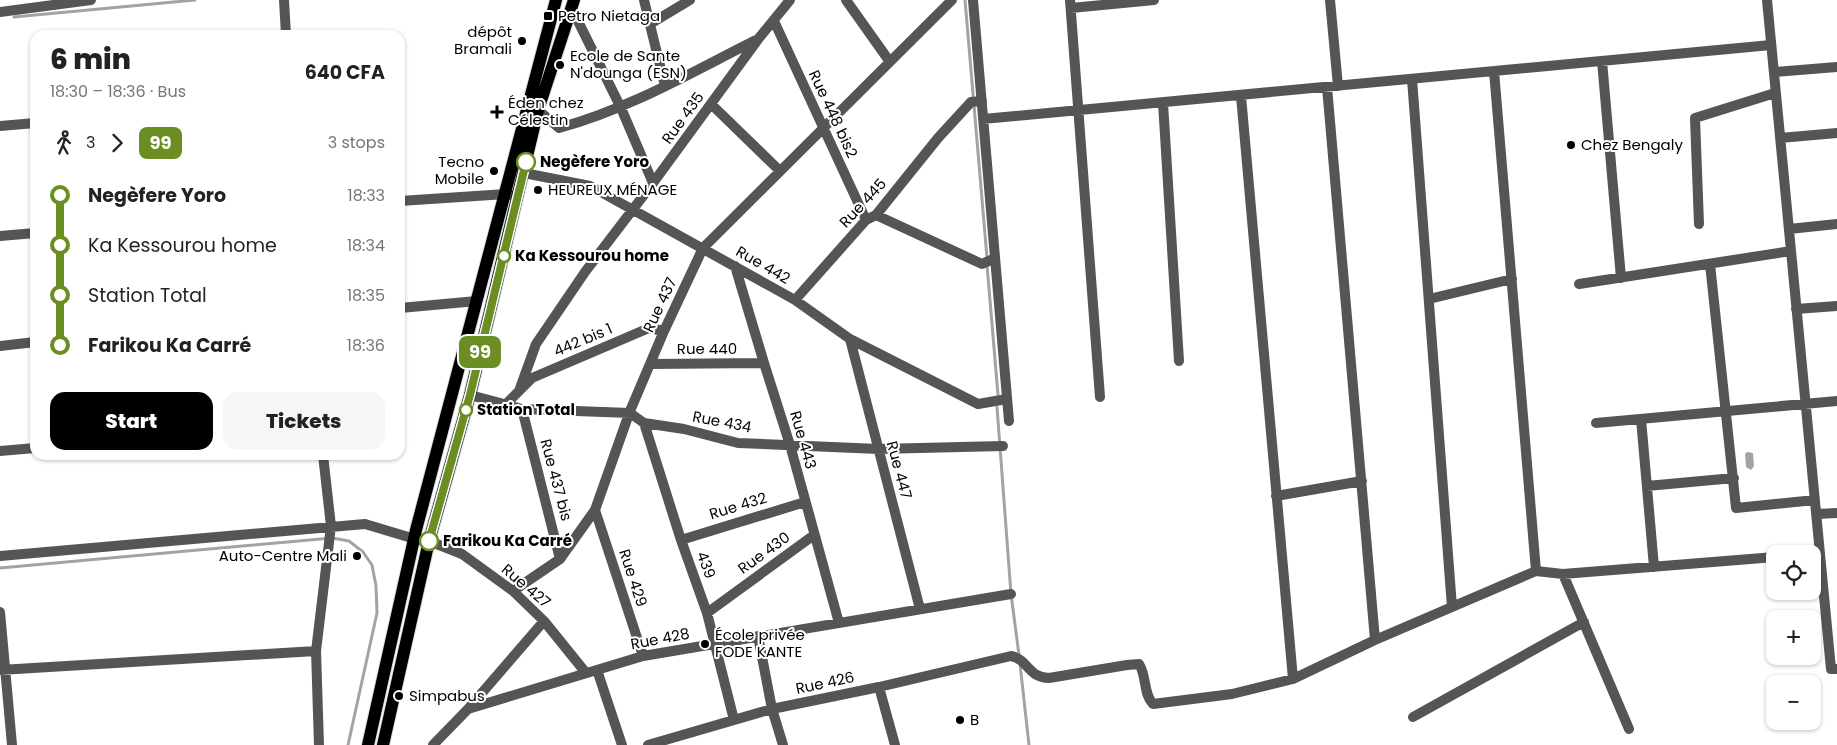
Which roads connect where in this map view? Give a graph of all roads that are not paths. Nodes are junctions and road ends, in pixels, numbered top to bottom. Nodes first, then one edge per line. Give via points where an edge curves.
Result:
1 (91, 0) edge
2 (284, 0) edge
3 (556, 0) edge
4 (644, 0) edge
5 (690, 0) edge
6 (790, 0) edge
7 (846, 0) edge
8 (952, 0) edge
9 (973, 0) edge
10 (1154, 0) edge
11 (1330, 0) edge
12 (1766, 0) edge
13 (573, 4) edge
14 (1071, 4) edge
15 (0, 12) edge
16 (774, 21) junction
17 (650, 24) junction
18 (286, 30) edge
19 (760, 38) junction
20 (1771, 45) junction
21 (1602, 61) junction
22 (890, 62) junction
23 (1837, 67) edge
24 (1494, 71) junction
25 (1774, 72) junction
26 (1412, 79) junction
27 (665, 86) junction
28 (1338, 86) junction
29 (1327, 87) junction
30 (1776, 93) junction
31 (1241, 96) junction
32 (977, 102) junction
33 (1163, 102) junction
34 (712, 104) junction
35 (621, 108) junction
36 (538, 110) junction
37 (1078, 110) junction
38 (983, 119) junction
39 (30, 123) edge
40 (0, 126) edge
41 (823, 128) junction
42 (1837, 133) edge
43 (1780, 138) junction
44 (780, 170) junction
45 (524, 173) junction
46 (653, 183) junction
47 (512, 196) junction
48 (405, 201) edge
49 (631, 210) junction
50 (871, 217) junction
51 (1699, 224) dead end
52 (1837, 224) edge
53 (1789, 229) junction
54 (30, 233) edge
55 (0, 236) edge
56 (703, 248) junction
57 (1791, 251) junction
58 (995, 258) junction
59 (1710, 264) junction
60 (735, 266) junction
61 (1621, 278) junction
62 (1512, 279) junction
63 (1579, 284) dead end
64 (1429, 299) junction
65 (795, 300) junction
66 (476, 301) junction
67 (1837, 306) edge
68 (405, 308) edge
69 (1796, 309) junction
70 (664, 331) junction
71 (850, 339) junction
72 (30, 343) edge
73 (0, 346) edge
74 (1179, 361) dead end
75 (764, 363) junction
76 (650, 364) junction
77 (519, 391) junction
78 (470, 395) junction
79 (1100, 397) dead end
80 (1008, 399) junction
81 (1837, 400) edge
82 (1806, 404) junction
83 (506, 405) junction
84 (522, 409) junction
85 (1726, 411) junction
86 (630, 413) junction
87 (1641, 419) junction
88 (1009, 421) dead end
89 (644, 423) junction
90 (1596, 423) dead end
91 (790, 445) junction
92 (1003, 446) dead end
93 (30, 448) edge
94 (878, 449) junction
95 (0, 451) edge
96 (324, 460) edge
97 (1734, 478) junction
98 (1362, 481) junction
99 (1648, 486) junction
100 (1276, 496) junction
101 (1815, 500) junction
102 (805, 502) junction
103 (595, 510) junction
104 (1837, 513) edge
105 (1816, 514) junction
106 (331, 526) junction
107 (814, 535) junction
108 (415, 538) junction
109 (681, 540) junction
110 (429, 541) junction
111 (1816, 545) edge
112 (0, 556) edge
113 (1766, 558) edge
114 (560, 559) junction
115 (1654, 567) junction
116 (1536, 571) junction
117 (1563, 574) junction
118 (513, 591) junction
119 (1821, 592) edge
120 (1011, 594) dead end
121 (1452, 607) junction
122 (920, 609) junction
123 (0, 612) edge
124 (707, 613) junction
125 (544, 621) junction
126 (839, 622) junction
127 (1584, 622) junction
128 (758, 636) junction
129 (1375, 640) junction
130 (715, 644) junction
131 (316, 651) junction
132 (643, 656) junction
133 (1837, 669) edge
134 (3, 670) edge
135 (597, 670) junction
136 (586, 673) junction
137 (1293, 678) junction
138 (879, 687) junction
139 (468, 709) junction
140 (772, 709) junction
141 (1413, 717) dead end
142 (734, 720) junction
143 (1629, 728) dead end
144 (12, 745) edge
145 (319, 745) edge
146 (368, 745) edge
147 (383, 745) edge
148 (433, 745) edge
149 (622, 745) edge
150 (648, 745) edge
151 (783, 745) edge
152 (895, 745) edge

1 - 15 street
2 - 18 street
3 - 47 main road via 535,74
4 - 17 street
5 - 17 street
6 - 16 street, Rue 435
7 - 22 street
8 - 22 street, Rue 437
9 - 32 street
10 - 14 street
11 - 28 street
12 - 20 street
13 - 35 street
13 - 36 main road
14 - 37 street
16 - 19 street, Rue 435
16 - 41 street, Rue 448 bis2
17 - 27 street
19 - 27 street
19 - 34 street, Rue 435
20 - 21 street
20 - 25 street
21 - 24 street
21 - 61 street
22 - 41 street, Rue 437
23 - 25 street
24 - 26 street
24 - 62 street
25 - 30 street
26 - 28 street
26 - 64 street
27 - 35 street
28 - 29 street
29 - 31 street
29 - 98 street
30 - 43 street
30 - 51 street via 1695,118
31 - 33 street
31 - 100 street
32 - 38 street
32 - 50 street, Rue 445 via 938,138
33 - 37 street
33 - 74 street
34 - 44 street
34 - 46 street, Rue 435
35 - 36 street via 559,128
35 - 46 street
36 - 45 main road
37 - 38 street
37 - 79 street
38 - 58 street
39 - 40 street
41 - 44 street, Rue 437
41 - 50 street, Rue 448 bis2
42 - 43 street
43 - 53 street
44 - 56 street, Rue 437
45 - 47 main road
45 - 49 street, Rue 442 via 590,186
46 - 49 street, Rue 435
47 - 48 street
47 - 66 main road
47 - 78 main road
49 - 56 street, Rue 442
49 - 77 street, Rue 435 via 536,344
50 - 58 street via 982,264
50 - 65 street, Rue 445
52 - 53 street
53 - 57 street
54 - 55 street
56 - 60 street, Rue 442
56 - 70 street, Rue 437
57 - 59 street
57 - 69 street
58 - 80 street
59 - 61 street
59 - 85 street
60 - 65 street, Rue 442
60 - 75 street, Rue 443
61 - 63 street
62 - 64 street
62 - 116 street
64 - 121 street
65 - 71 street, Rue 442
66 - 68 street
66 - 108 main road
67 - 69 street
69 - 82 street
70 - 76 street, Rue 437
70 - 77 street, 442 bis 1 via 649,328 532,378
71 - 80 street, Rue 442 via 978,404
71 - 94 street, Rue 447
72 - 73 street
75 - 76 street, Rue 440
75 - 91 street, Rue 443
76 - 86 street, Rue 437
77 - 83 street, Rue 435
78 - 83 street
78 - 110 main road
80 - 88 street
81 - 82 street
82 - 85 street
82 - 101 street
83 - 84 street
84 - 86 street
84 - 114 street, Rue 437 bis
85 - 87 street
85 - 97 street
86 - 89 street, Rue 434
86 - 103 street, Rue 437
87 - 90 street
87 - 99 street
89 - 91 street, Rue 434 via 738,443
89 - 109 street, 439
91 - 94 street, Rue 434
91 - 102 street, Rue 443
92 - 94 street, Rue 434
93 - 95 street
94 - 122 street, Rue 447
96 - 106 street
97 - 99 street
97 - 101 street via 1736,508
98 - 100 street
98 - 129 street
99 - 115 street
100 - 137 street
101 - 105 street
102 - 107 street, Rue 443
102 - 109 street, Rue 432
103 - 114 street, Rue 437
103 - 132 street, Rue 429
104 - 105 street
105 - 111 street
106 - 108 street, Rue 427 via 365,524
106 - 112 street, Rue 427
106 - 131 street
107 - 124 street, Rue 430
107 - 126 street, Rue 443
108 - 110 street, Rue 427
108 - 146 main road
109 - 124 street, 439
110 - 118 street, Rue 427 via 462,554
110 - 147 main road
113 - 115 street
114 - 118 street, Rue 437
115 - 117 street
116 - 117 street
116 - 121 street
117 - 127 street
118 - 125 street, Rue 427
119 - 133 street via 1831,669
120 - 122 street, Rue 428
121 - 129 street
122 - 126 street, Rue 428
123 - 134 street
124 - 130 street, 439
125 - 136 street, Rue 427
125 - 139 street, Rue 428
126 - 128 street, Rue 428
127 - 141 street
127 - 143 street
128 - 130 street, Rue 428
128 - 140 street
129 - 137 street
130 - 132 street, Rue 428
130 - 142 street, 439
131 - 134 street
131 - 145 street
132 - 135 street, Rue 428
134 - 144 street
135 - 136 street, Rue 428
135 - 149 street
136 - 139 street, Rue 428
137 - 138 street, Rue 426 via 1232,694 1153,704 1138,664 1039,678 1012,656
138 - 140 street, Rue 426
138 - 152 street
139 - 148 street, Rue 428
140 - 142 street, Rue 426
140 - 151 street
142 - 150 street, Rue 426

